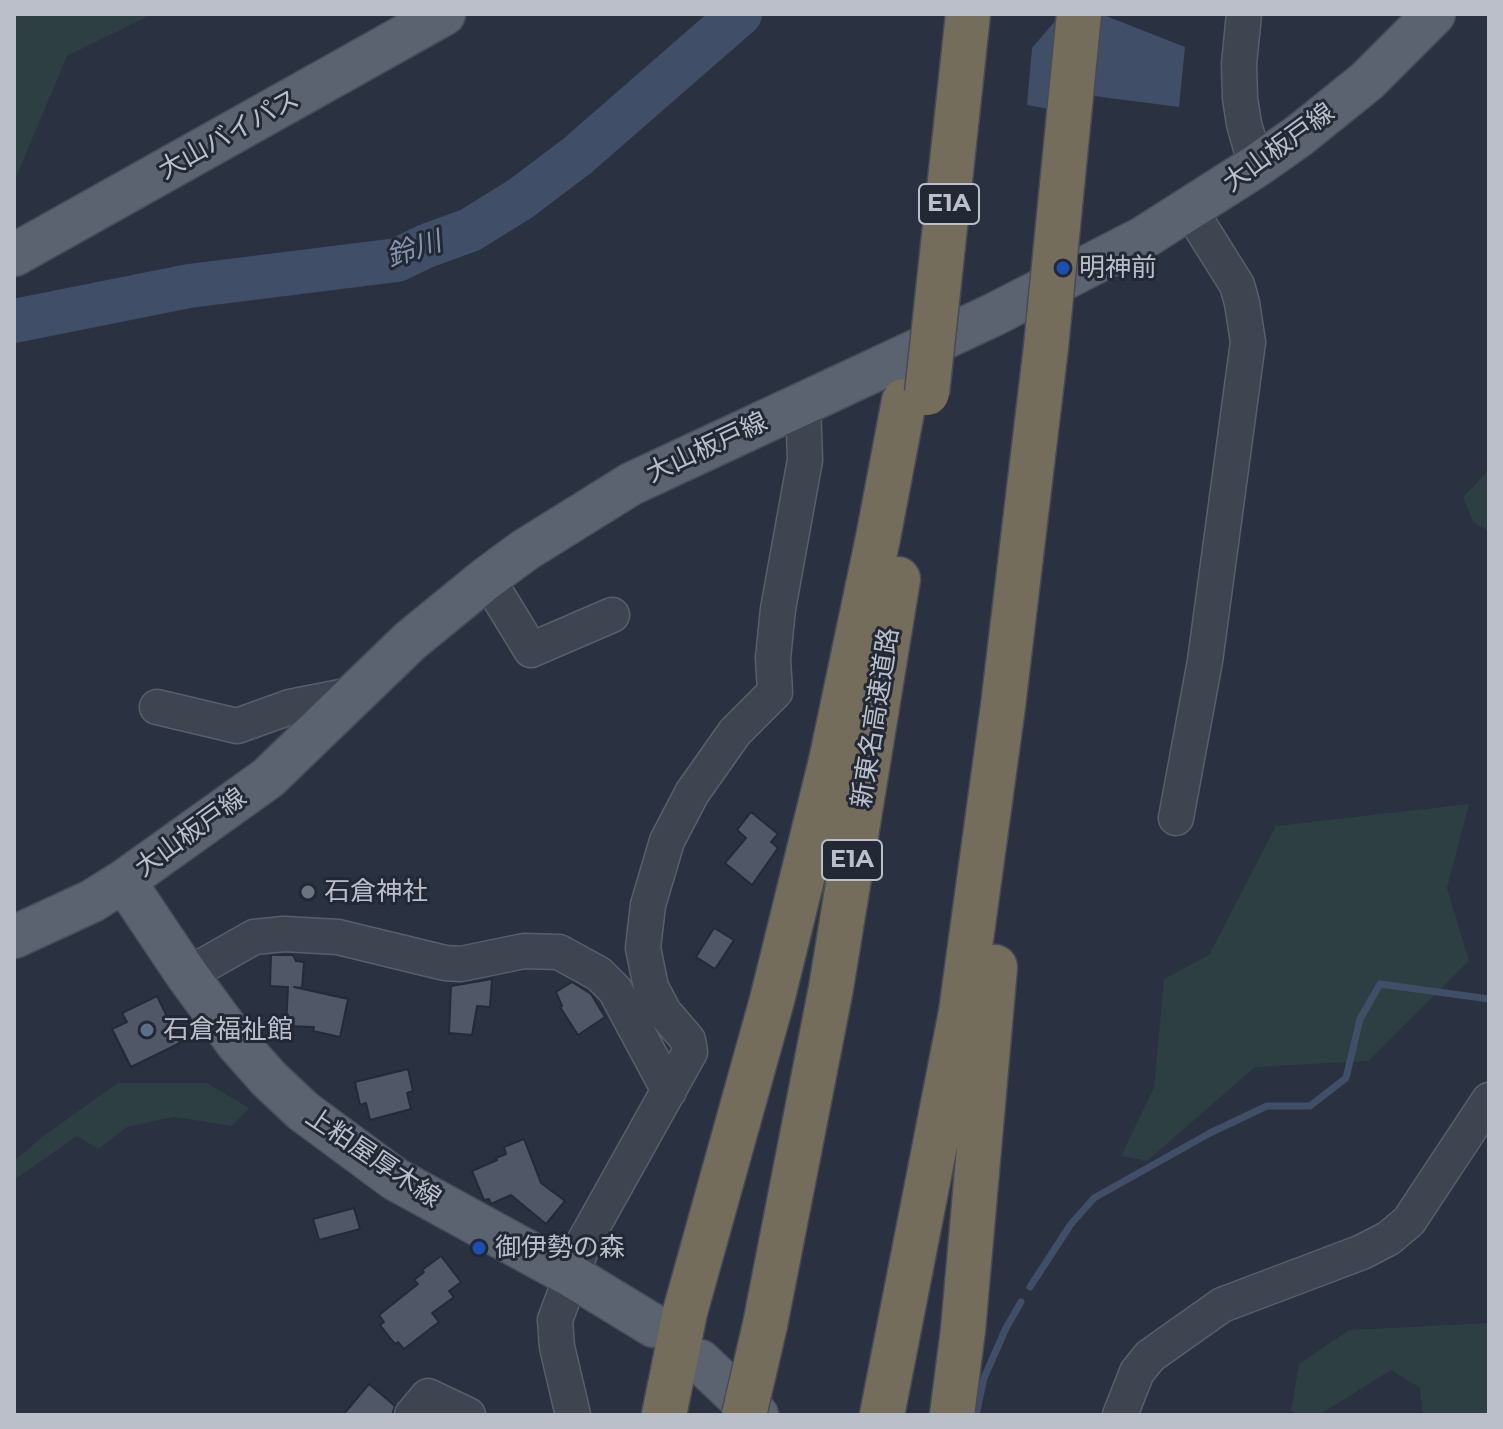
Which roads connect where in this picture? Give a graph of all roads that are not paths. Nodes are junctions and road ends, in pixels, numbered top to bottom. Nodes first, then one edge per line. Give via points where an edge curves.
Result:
1 (444, 14) edge
2 (968, 14) edge
3 (1079, 14) edge
4 (1244, 14) edge
5 (1434, 14) edge
6 (1256, 166) junction
7 (1190, 210) junction
8 (14, 255) edge
9 (916, 397) junction
10 (803, 403) junction
11 (487, 578) junction
12 (612, 615) dead end
13 (356, 694) junction
14 (157, 707) dead end
15 (1176, 818) dead end
16 (124, 881) junction
17 (14, 937) edge
18 (187, 975) junction
19 (976, 1016) junction
20 (669, 1091) junction
21 (1489, 1100) edge
22 (572, 1276) junction
23 (654, 1326) dead end
24 (700, 1361) dead end
25 (412, 1415) edge
26 (468, 1415) edge
27 (573, 1415) edge
28 (664, 1415) edge
29 (744, 1415) edge
30 (757, 1415) edge
31 (882, 1415) edge
32 (952, 1415) edge
33 (1120, 1415) edge

1 - 8 main road, 大山バイパス
2 - 9 highway, bridge
3 - 19 highway, bridge via 1005,691
4 - 6 street via 1240,98
5 - 6 main road, 大山板戸線 via 1344,101
6 - 7 main road, 大山板戸線
7 - 10 main road, 大山板戸線 via 1092,267
7 - 15 street via 1237,285 1248,342 1205,661
9 - 28 highway via 878,538 831,761 772,1000 685,1312
9 - 29 highway, 新東名高速道路 / E1A, bridge via 833,973
10 - 11 main road, 大山板戸線 via 631,484
10 - 20 street via 805,460 778,609 775,692 735,732 692,793 667,841 648,905 643,948 651,987 691,1045
11 - 12 street via 531,650
11 - 13 main road, 大山板戸線
13 - 14 street via 290,707 237,726
13 - 16 main road, 大山板戸線 via 268,778
16 - 17 main road, 大山板戸線
16 - 18 main road, 上粕屋厚木線
18 - 20 street via 254,937 284,934 338,937 445,963 524,951 559,952 599,974 615,990
18 - 22 main road, 上粕屋厚木線 via 237,1043 303,1111 395,1179
19 - 31 highway
19 - 32 highway via 963,1330
20 - 22 street via 584,1242
21 - 33 street via 1409,1221 1362,1252 1222,1305 1150,1356 1137,1372
22 - 23 main road, 上粕屋厚木線
22 - 27 street via 555,1333
24 - 30 main road
25 - 26 street via 428,1396

